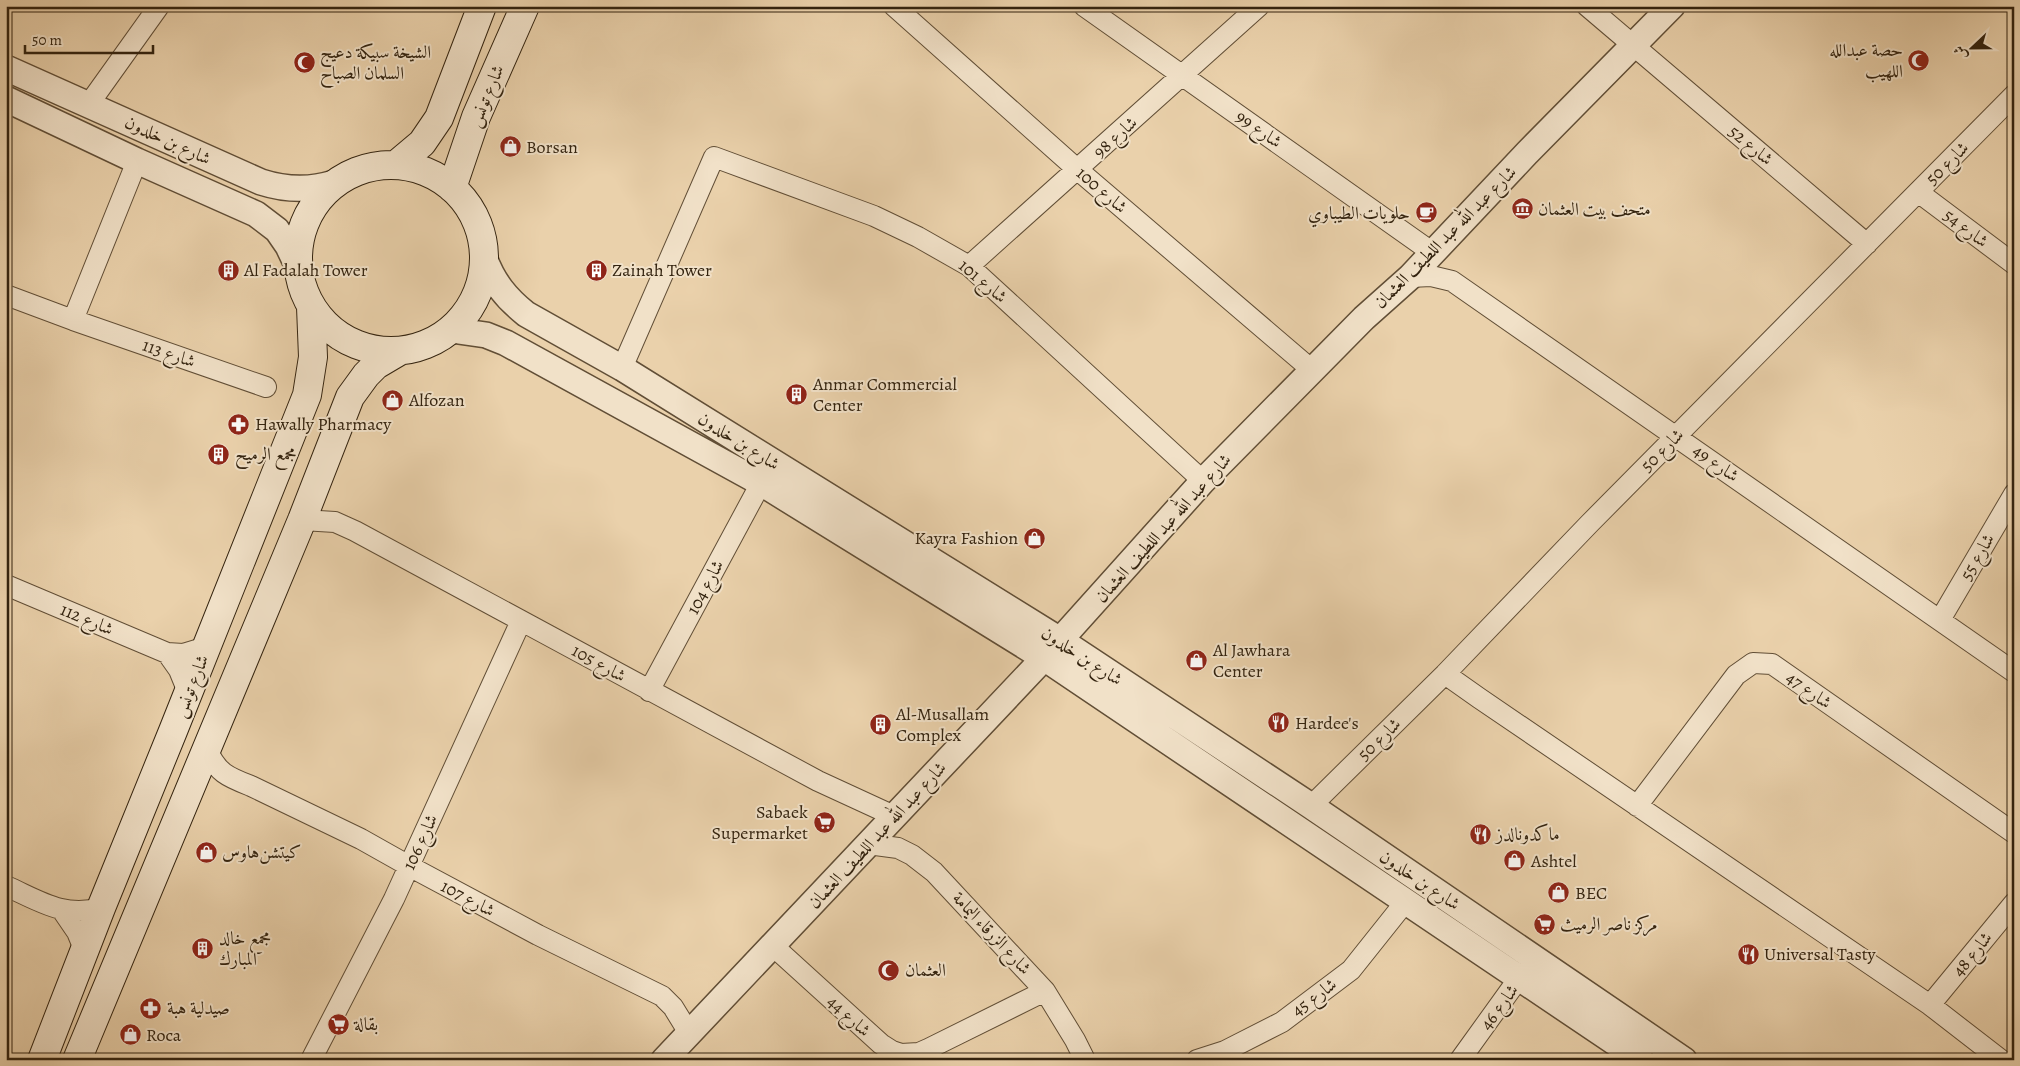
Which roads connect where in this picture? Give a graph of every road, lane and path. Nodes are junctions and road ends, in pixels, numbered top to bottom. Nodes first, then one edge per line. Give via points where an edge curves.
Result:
1 (159, 6) edge
2 (482, 6) edge
3 (525, 6) edge
4 (894, 6) edge
5 (1084, 6) edge
6 (1259, 6) edge
7 (1587, 6) edge
8 (1672, 6) edge
9 (514, 31) junction
10 (1634, 46) junction
11 (6, 68) edge
12 (1182, 75) junction
13 (2014, 95) edge
14 (6, 99) edge
15 (89, 104) junction
16 (137, 161) junction
17 (397, 164) junction
18 (1078, 170) junction
19 (334, 183) junction
20 (452, 188) junction
21 (1918, 192) junction
22 (1867, 244) junction
23 (1434, 253) junction
24 (484, 258) junction
25 (2014, 264) edge
26 (297, 265) junction
27 (969, 266) junction
28 (1410, 277) junction
29 (6, 295) edge
30 (311, 307) junction
31 (73, 320) junction
32 (451, 330) junction
33 (398, 352) junction
34 (622, 368) junction
35 (1312, 370) junction
36 (266, 387) dead end
37 (296, 420) junction
38 (1676, 435) junction
39 (326, 459) junction
40 (1203, 481) junction
41 (761, 483) junction
42 (2014, 494) edge
43 (302, 520) junction
44 (6, 585) edge
45 (1940, 620) junction
46 (521, 621) junction
47 (206, 647) junction
48 (1052, 649) junction
49 (167, 653) junction
50 (2014, 672) edge
51 (1445, 674) junction
52 (648, 691) junction
53 (188, 692) junction
54 (207, 748) junction
55 (233, 779) junction
56 (188, 793) junction
57 (1311, 806) junction
58 (1637, 806) junction
59 (894, 816) junction
60 (2014, 833) edge
61 (868, 844) junction
62 (409, 866) junction
63 (6, 886) edge
64 (1406, 902) junction
65 (2014, 902) edge
66 (101, 908) junction
67 (62, 910) junction
68 (772, 945) junction
69 (84, 949) junction
70 (1519, 978) junction
71 (1045, 991) junction
72 (1930, 1005) junction
73 (59, 1015) junction
74 (689, 1033) junction
75 (79, 1059) edge
76 (42, 1060) edge
77 (50, 1060) edge
78 (310, 1060) edge
79 (664, 1060) edge
80 (1085, 1060) edge
81 (1198, 1060) edge
82 (1460, 1060) edge
83 (1641, 1060) edge
84 (1684, 1060) edge
85 (2001, 1060) edge

1 - 15 street
2 - 9 main road via 478,28 489,40 505,39
2 - 17 main road, شارع تونس via 439,118 422,143
3 - 9 main road, شارع تونس
4 - 18 street, شارع 100
5 - 12 street, شارع 99
6 - 12 street, شارع 98
7 - 10 street, شارع 52
8 - 10 street, شارع عبد الله عبد اللطيف العثمان
9 - 20 main road, شارع تونس via 476,117
10 - 22 street, شارع 52
10 - 23 street, شارع عبد الله عبد اللطيف العثمان
11 - 15 street, شارع بن خلدون
12 - 18 street, شارع 98
12 - 23 street, شارع 99
13 - 21 street, شارع 50
14 - 16 street, شارع بن خلدون
15 - 19 street, شارع بن خلدون via 268,184 297,189
16 - 26 street, شارع بن خلدون via 264,218 283,238
16 - 31 street
17 - 19 main road via 364,168
17 - 20 main road via 426,172
18 - 27 street, شارع 98
18 - 35 street, شارع 100
19 - 26 main road via 315,204 302,228
20 - 24 main road via 476,220
21 - 22 street, شارع 50
21 - 25 street, شارع 54
22 - 38 street, شارع 50
23 - 28 street, شارع عبد الله عبد اللطيف العثمان
24 - 32 main road via 478,292 470,309
24 - 34 street, شارع بن خلدون via 498,287 512,303
26 - 30 main road
27 - 34 street, شارع 101 via 874,216 714,157
27 - 40 street, شارع 101
28 - 35 street, شارع عبد الله عبد اللطيف العثمان
28 - 38 street, شارع 49 via 1431,276 1452,281
29 - 31 street, شارع 113
30 - 33 main road via 327,327 348,342 380,352
30 - 37 main road, شارع تونس via 311,374 307,395
31 - 36 street, شارع 113
32 - 33 main road via 431,343
32 - 41 street, شارع بن خلدون via 486,335 506,343
33 - 39 main road via 376,365 357,386
34 - 48 street, شارع بن خلدون
35 - 40 street, شارع عبد الله عبد اللطيف العثمان
37 - 39 main road via 308,415 318,416 325,423 330,435
37 - 47 main road, شارع تونس
38 - 45 street, شارع 49
38 - 51 street, شارع 50
39 - 43 main road
40 - 48 street, شارع عبد الله عبد اللطيف العثمان
41 - 48 street, شارع بن خلدون
41 - 52 street, شارع 104
42 - 45 street, شارع 55
43 - 46 street, شارع 105 via 335,522
43 - 54 main road
44 - 49 street, شارع 112
45 - 50 street, شارع 49
46 - 52 street, شارع 105
46 - 62 street, شارع 106
47 - 49 street, شارع 112 via 183,654
47 - 53 main road, شارع تونس
48 - 57 street, شارع بن خلدون
48 - 59 street, شارع عبد الله عبد اللطيف العثمان
48 - 64 street, شارع بن خلدون
49 - 53 street via 179,670
51 - 57 street, شارع 50
51 - 58 street
52 - 59 street, شارع 105 via 818,781
53 - 66 main road, شارع تونس
54 - 55 street, شارع 107 via 218,769
54 - 56 main road
55 - 56 street via 204,784
55 - 62 street, شارع 107 via 361,839
56 - 75 main road
57 - 84 street, شارع بن خلدون
58 - 60 street, شارع 47 via 1736,675 1753,663 1772,664
58 - 72 street
59 - 61 street, شارع عبد الله عبد اللطيف العثمان
61 - 68 street, شارع عبد الله عبد اللطيف العثمان
61 - 71 street, شارع الزرقاء اليمامة via 898,848 934,872
62 - 74 street, شارع 107 via 662,996
62 - 78 street, شارع 106
63 - 67 street
64 - 70 street, شارع بن خلدون
64 - 81 street, شارع 45 via 1351,970 1282,1022 1225,1051
65 - 72 street, شارع 48
66 - 67 street via 78,912
66 - 69 main road, شارع تونس
67 - 69 street
68 - 71 street, شارع 44 via 868,1034 901,1054 919,1053
68 - 74 street, شارع عبد الله عبد اللطيف العثمان
69 - 73 main road, شارع تونس
70 - 82 street, شارع 46
70 - 83 street, شارع بن خلدون
71 - 80 street, شارع الزرقاء اليمامة
72 - 85 street
73 - 76 main road, شارع تونس
73 - 77 main road
74 - 79 street, شارع عبد الله عبد اللطيف العثمان

